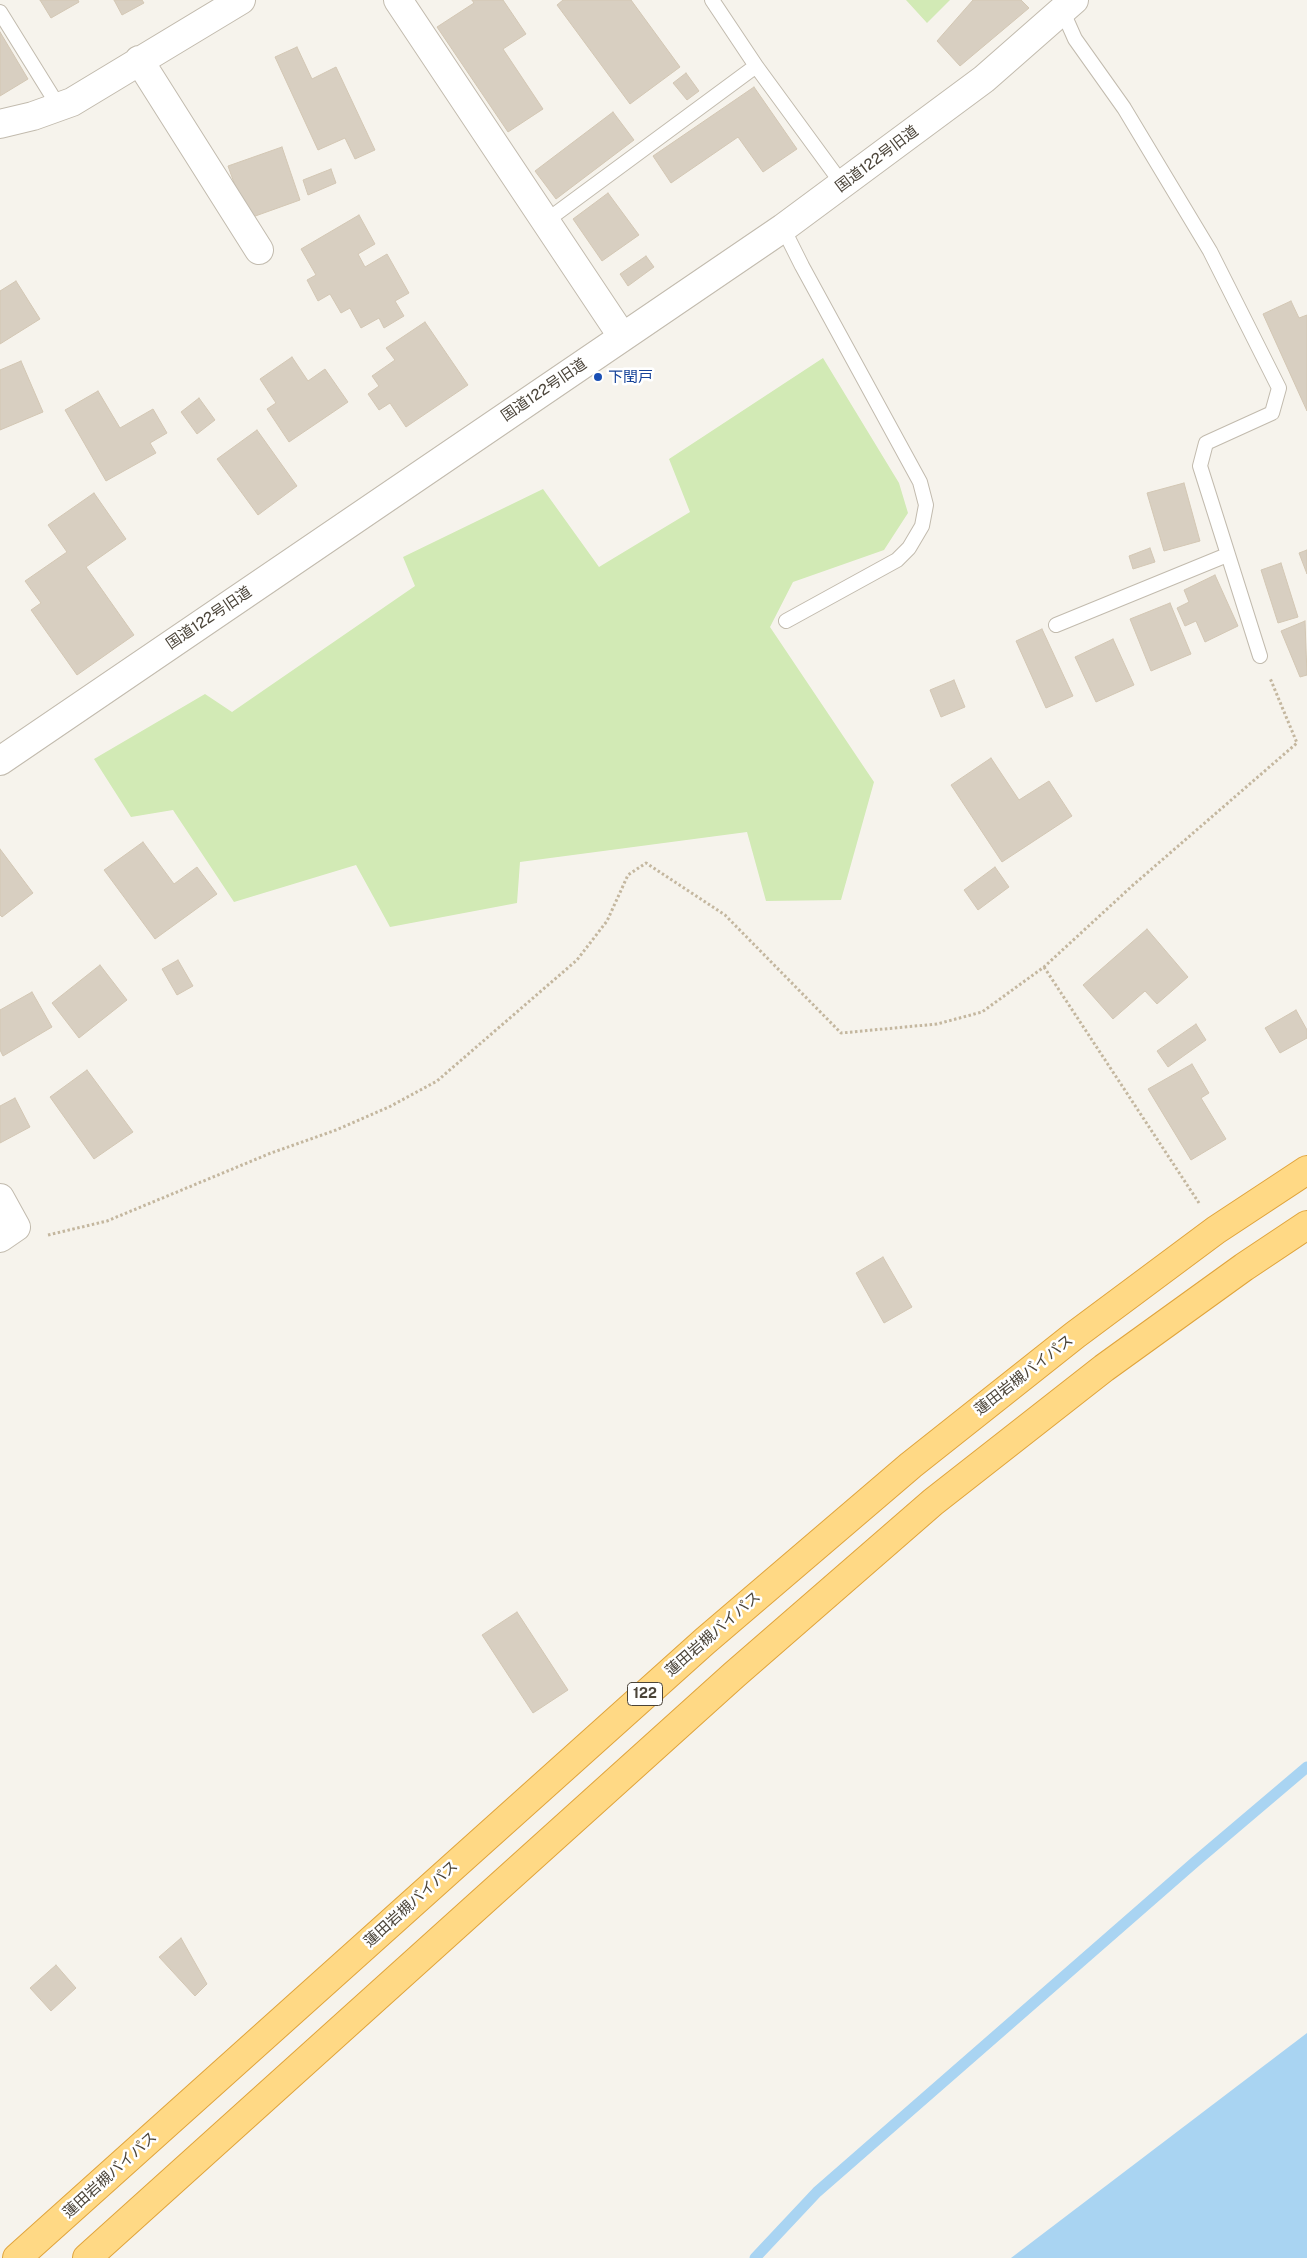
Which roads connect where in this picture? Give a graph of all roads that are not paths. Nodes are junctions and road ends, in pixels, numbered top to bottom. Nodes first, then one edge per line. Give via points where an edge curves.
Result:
1 (241, 0) edge
2 (398, 0) edge
3 (712, 0) edge
4 (1068, 6) edge
5 (0, 12) edge
6 (140, 60) junction
7 (756, 66) junction
8 (59, 106) junction
9 (0, 124) edge
10 (843, 185) junction
11 (546, 221) junction
12 (783, 228) junction
13 (259, 250) dead end
14 (622, 336) junction
15 (1227, 555) junction
16 (786, 621) dead end
17 (1056, 625) dead end
18 (1260, 656) road end
19 (0, 761) edge
20 (1307, 1170) edge
21 (0, 1198) edge
22 (1307, 1225) edge
23 (8, 1232) edge
24 (17, 2258) edge
25 (87, 2258) edge

1 - 6 street
2 - 11 street
3 - 7 lane
4 - 10 street, 国道122号旧道 via 984,79
4 - 15 lane via 1075,39 1124,108 1210,252 1279,388 1272,413 1206,443 1200,466
5 - 8 lane
6 - 8 street via 72,102
6 - 13 street
7 - 10 lane
7 - 11 lane
8 - 9 street
10 - 12 street, 国道122号旧道
11 - 14 street
12 - 14 street, 国道122号旧道
12 - 16 lane via 920,482 926,504 922,526 910,548 897,560
14 - 19 street, 国道122号旧道
15 - 17 lane
15 - 18 lane
20 - 24 highway, 蓮田岩槻バイパス / 122 via 1216,1230 1075,1335 911,1464 705,1641
21 - 23 street
22 - 25 highway via 1104,1368 932,1502 742,1668

